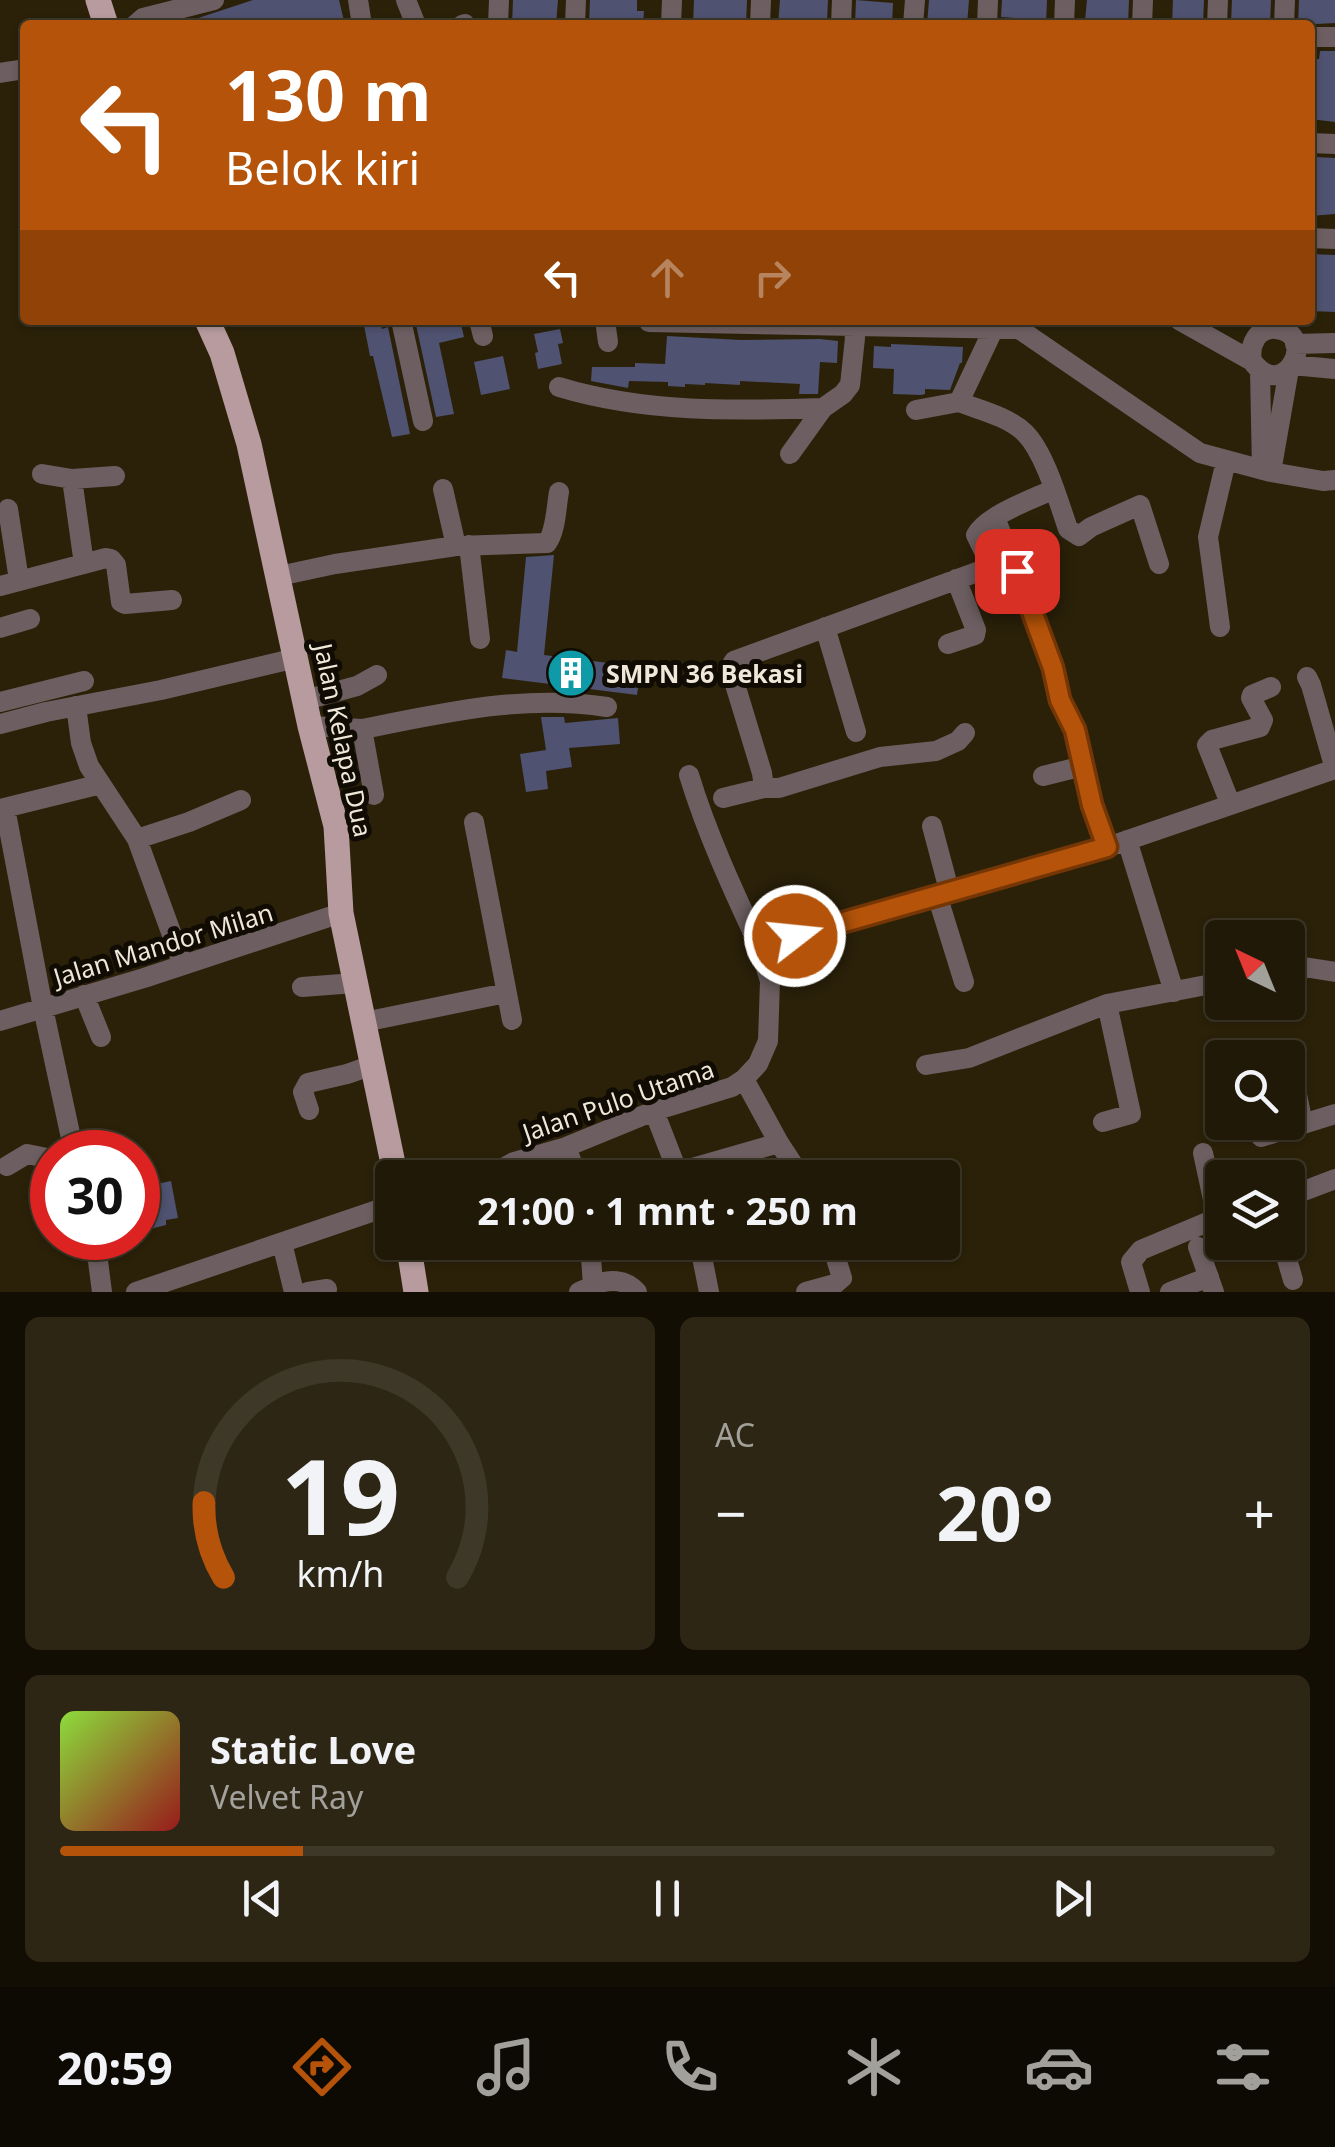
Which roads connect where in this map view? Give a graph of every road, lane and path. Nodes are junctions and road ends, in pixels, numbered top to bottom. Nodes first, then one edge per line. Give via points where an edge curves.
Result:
1 (214, 0) edge
2 (140, 20) edge
3 (209, 325) edge
4 (401, 325) edge
5 (774, 325) edge
6 (1188, 326) edge
7 (858, 327) edge
8 (994, 328) junction
9 (1283, 340) edge
10 (1335, 343) edge
11 (1256, 366) junction
12 (1335, 369) edge
13 (559, 387) dead end
14 (959, 402) junction
15 (823, 408) junction
16 (916, 410) dead end
17 (423, 421) dead end
18 (790, 454) dead end
19 (1226, 461) junction
20 (1266, 471) junction
21 (42, 474) dead end
22 (115, 476) dead end
23 (72, 480) junction
24 (1335, 480) edge
25 (444, 489) dead end
26 (1054, 489) junction
27 (559, 492) dead end
28 (8, 509) dead end
29 (995, 518) junction
30 (463, 546) junction
31 (84, 564) junction
32 (1159, 564) dead end
33 (278, 576) junction
34 (956, 579) junction
35 (10, 583) edge
36 (172, 600) dead end
37 (30, 619) dead end
38 (825, 627) junction
39 (1220, 627) dead end
40 (0, 628) edge
41 (480, 639) dead end
42 (948, 644) dead end
43 (296, 658) junction
44 (377, 675) dead end
45 (1307, 678) dead end
46 (84, 681) dead end
47 (1271, 688) dead end
48 (305, 700) junction
49 (0, 702) edge
50 (76, 706) junction
51 (607, 708) dead end
52 (0, 724) edge
53 (310, 726) junction
54 (362, 729) junction
55 (856, 732) dead end
56 (965, 733) dead end
57 (1083, 766) junction
58 (1335, 769) edge
59 (689, 775) dead end
60 (1043, 776) dead end
61 (101, 784) junction
62 (764, 788) junction
63 (374, 795) dead end
64 (722, 798) dead end
65 (241, 800) dead end
66 (1230, 804) junction
67 (3, 808) edge
68 (474, 822) dead end
69 (932, 826) dead end
70 (137, 839) junction
71 (1117, 843) junction
72 (943, 893) junction
73 (341, 914) junction
74 (759, 946) junction
75 (182, 965) junction
76 (1305, 968) edge
77 (1335, 972) edge
78 (964, 982) dead end
79 (355, 983) junction
80 (1205, 986) edge
81 (302, 987) dead end
82 (506, 992) junction
83 (1174, 992) junction
84 (84, 996) junction
85 (1107, 1004) junction
86 (43, 1008) junction
87 (512, 1020) dead end
88 (0, 1021) edge
89 (364, 1022) junction
90 (101, 1037) dead end
91 (373, 1065) junction
92 (926, 1065) dead end
93 (744, 1079) junction
94 (309, 1110) dead end
95 (654, 1111) junction
96 (1335, 1114) edge
97 (1103, 1122) dead end
98 (1305, 1123) edge
99 (69, 1130) edge
100 (779, 1143) junction
101 (566, 1147) junction
102 (1203, 1153) dead end
103 (30, 1155) edge
104 (392, 1160) edge
105 (521, 1160) edge
106 (571, 1160) edge
107 (673, 1160) edge
108 (726, 1160) edge
109 (790, 1160) edge
110 (1205, 1161) edge
111 (7, 1166) dead end
112 (1335, 1179) edge
113 (1305, 1190) edge
114 (375, 1211) edge
115 (1205, 1223) edge
116 (282, 1243) junction
117 (1198, 1247) dead end
118 (98, 1260) edge
119 (411, 1260) edge
120 (588, 1260) edge
121 (702, 1260) edge
122 (836, 1260) edge
123 (1287, 1260) edge
124 (1293, 1280) dead end
125 (1211, 1285) edge
126 (586, 1289) edge
127 (149, 1290) edge
128 (102, 1292) edge
129 (294, 1292) edge
130 (416, 1292) edge
131 (637, 1292) edge
132 (708, 1292) edge
133 (806, 1292) edge
134 (1140, 1292) edge
135 (1170, 1292) edge

1 - 2 street
3 - 33 main road, Jalan Kelapa Dua via 249,444
4 - 17 street
5 - 7 street
6 - 9 street
6 - 11 street
7 - 8 street
7 - 15 street via 850,384
8 - 14 street
8 - 19 street via 1019,329 1200,453
9 - 10 street
9 - 11 street via 1250,351
9 - 11 street via 1274,374
9 - 12 street
9 - 20 street
11 - 20 street
13 - 15 street via 648,407
14 - 16 street
14 - 26 street via 1026,434
15 - 18 street
19 - 20 street
19 - 39 street via 1208,536
20 - 24 street
21 - 23 street
22 - 23 street
23 - 31 street
25 - 30 street
26 - 29 street
26 - 32 street via 1068,530 1079,536 1140,506
27 - 30 street via 549,542
28 - 35 street
29 - 34 street via 976,532 990,566
29 - 57 street
30 - 33 street
30 - 41 street
31 - 35 street
31 - 36 street via 111,559 125,604
33 - 43 main road, Jalan Kelapa Dua
34 - 38 street
34 - 42 street via 976,630
37 - 40 street
38 - 55 street
38 - 62 street via 730,668
43 - 48 main road, Jalan Kelapa Dua
43 - 50 street
44 - 48 street
45 - 58 street
46 - 49 street
47 - 66 street via 1251,698 1260,726 1208,745
48 - 53 main road, Jalan Kelapa Dua
50 - 52 street
50 - 61 street via 80,742
51 - 54 street via 544,701
53 - 54 street
53 - 73 main road, Jalan Kelapa Dua via 336,826
54 - 63 street
56 - 62 street via 936,751 880,757
57 - 60 street
57 - 71 street via 1092,805
58 - 66 street
59 - 74 street, Jalan Pulo Utama
61 - 67 street
61 - 70 street
62 - 64 street
65 - 70 street
66 - 71 street
67 - 86 street
68 - 82 street
69 - 72 street
70 - 75 street
71 - 72 street
71 - 83 street
72 - 74 street
72 - 78 street
73 - 75 street, Jalan Mandor Milan
73 - 79 main road, Jalan Kelapa Dua
74 - 93 street, Jalan Pulo Utama via 770,981 768,1041
75 - 84 street, Jalan Mandor Milan
76 - 77 street
79 - 81 street
79 - 89 main road, Jalan Kelapa Dua
80 - 83 street
82 - 87 street
82 - 89 street
83 - 85 street
84 - 86 street, Jalan Mandor Milan
84 - 90 street
85 - 92 street via 968,1058
85 - 97 street via 1131,1114
86 - 88 street, Jalan Mandor Milan
86 - 99 street
89 - 91 main road, Jalan Kelapa Dua
91 - 94 street via 308,1083 303,1092
91 - 104 main road, Jalan Kelapa Dua
93 - 95 street, Jalan Pulo Utama
93 - 100 street
95 - 101 street, Jalan Pulo Utama
95 - 107 street
96 - 98 street
100 - 108 street
100 - 109 street
101 - 105 street, Jalan Pulo Utama
101 - 106 street
102 - 110 street
103 - 111 street
112 - 113 street
114 - 116 street
115 - 134 street via 1133,1256
116 - 127 street
116 - 129 street
117 - 125 street
118 - 128 street
119 - 130 main road
120 - 126 street
121 - 132 street
122 - 133 street via 842,1278
123 - 124 street
125 - 135 street
126 - 131 street via 614,1280

